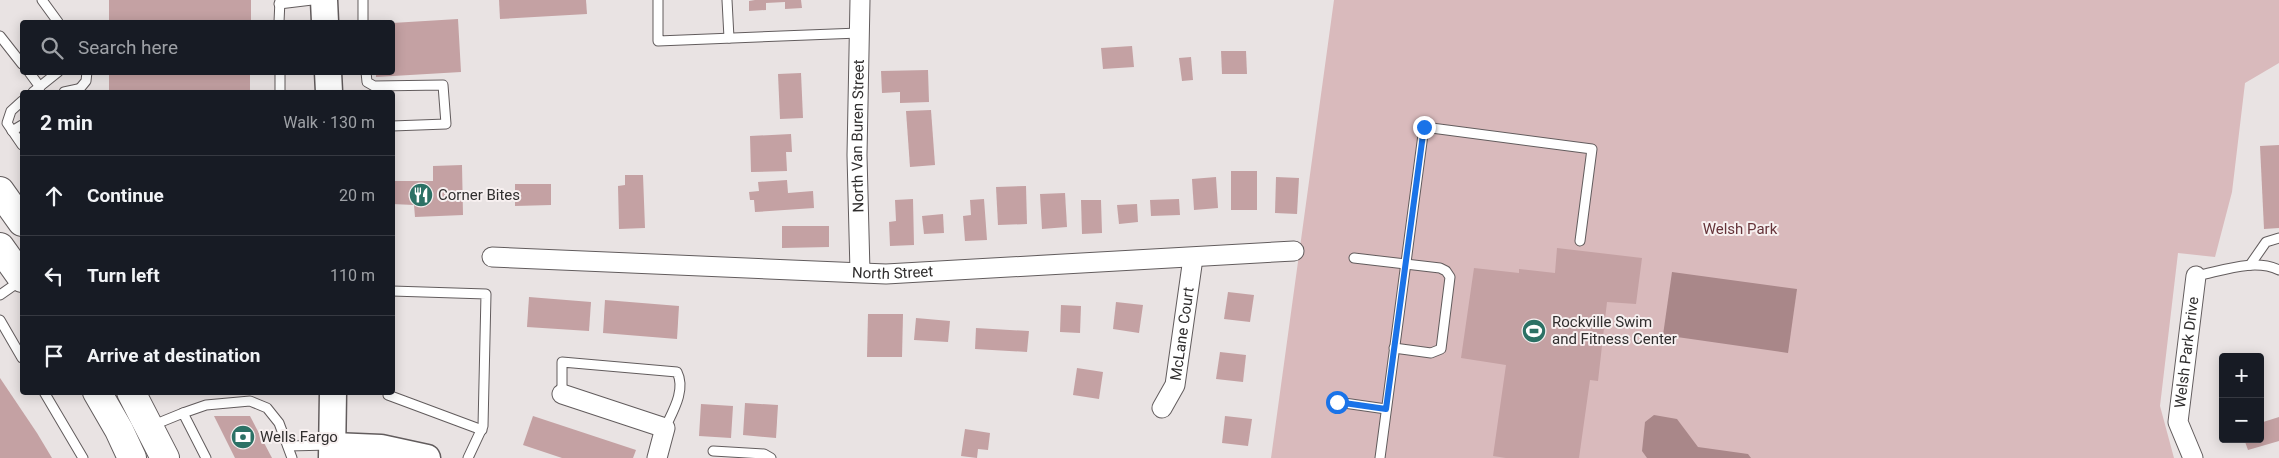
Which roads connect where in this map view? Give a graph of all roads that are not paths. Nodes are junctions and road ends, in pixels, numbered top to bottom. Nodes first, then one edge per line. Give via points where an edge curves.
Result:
1 (42, 0) edge
2 (312, 0) edge
3 (324, 0) edge
4 (362, 0) edge
5 (658, 0) edge
6 (728, 0) edge
7 (860, 0) edge
8 (280, 2) edge
9 (57, 20) edge
10 (280, 20) edge
11 (325, 20) edge
12 (363, 20) edge
13 (859, 33) junction
14 (0, 36) edge
15 (729, 38) junction
16 (20, 61) edge
17 (30, 75) edge
18 (54, 75) edge
19 (87, 75) edge
20 (280, 75) edge
21 (328, 75) edge
22 (366, 75) edge
23 (37, 90) edge
24 (78, 90) edge
25 (280, 90) edge
26 (329, 90) edge
27 (20, 103) edge
28 (20, 126) edge
29 (395, 126) edge
30 (12, 131) junction
31 (20, 142) edge
32 (0, 191) edge
33 (16, 223) edge
34 (2279, 238) edge
35 (1580, 241) dead end
36 (20, 245) edge
37 (0, 248) edge
38 (1294, 251) dead end
39 (492, 257) dead end
40 (1193, 258) junction
41 (1354, 258) dead end
42 (1405, 263) junction
43 (2250, 265) junction
44 (2279, 270) edge
45 (860, 272) junction
46 (20, 276) edge
47 (2196, 276) joint
48 (20, 280) edge
49 (395, 291) edge
50 (0, 295) edge
51 (0, 320) edge
52 (1394, 348) junction
53 (20, 355) edge
54 (562, 394) joint
55 (46, 395) edge
56 (99, 395) edge
57 (133, 395) edge
58 (333, 395) edge
59 (388, 395) edge
60 (1337, 402) dead end
61 (1162, 408) dead end
62 (1386, 409) junction
63 (183, 413) junction
64 (149, 427) junction
65 (665, 428) junction
66 (482, 430) junction
67 (288, 446) junction
68 (713, 451) dead end
69 (333, 452) edge
70 (83, 458) edge
71 (132, 458) edge
72 (165, 458) edge
73 (206, 458) edge
74 (292, 458) edge
75 (427, 458) edge
76 (468, 458) edge
77 (657, 458) edge
78 (771, 458) edge
79 (1380, 458) edge
80 (2193, 458) edge

1 - 9 lane
2 - 8 lane
3 - 11 street
4 - 12 lane
5 - 15 lane via 658,40
6 - 15 lane
7 - 13 street, North Van Buren Street
8 - 10 lane
13 - 15 lane
13 - 45 street, North Van Buren Street via 857,155
14 - 16 lane
17 - 23 lane
18 - 23 lane
19 - 24 lane
20 - 25 lane
21 - 26 street
22 - 29 lane via 367,82 374,86 443,84 446,124
27 - 30 lane via 8,118
28 - 30 lane
30 - 31 lane
32 - 33 main road
33 - 36 main road via 10,244
34 - 43 lane via 2266,242
35 - 42 lane via 1592,149 1424,127
37 - 46 main road
38 - 40 street, North Street
39 - 45 street, North Street
40 - 45 street, North Street via 886,274
40 - 61 street, McLane Court via 1175,385
41 - 42 lane
42 - 52 lane
42 - 52 lane via 1446,271 1450,286 1441,349 1431,353
43 - 44 lane via 2271,266
43 - 47 lane
47 - 80 street, Welsh Park Drive via 2178,422
48 - 50 lane
49 - 66 lane via 486,294
51 - 53 lane
52 - 62 lane
54 - 65 street
54 - 65 lane via 562,362 677,372 681,380 676,406
55 - 70 lane
56 - 71 main road
57 - 64 main road
58 - 69 street
59 - 66 lane
60 - 62 lane
62 - 79 lane
63 - 64 lane
63 - 67 lane via 206,405 250,401 266,408 279,424
63 - 73 lane
64 - 72 main road
65 - 77 street
66 - 76 lane
67 - 69 lane
67 - 74 lane
68 - 78 lane via 764,454
69 - 75 street via 381,448

